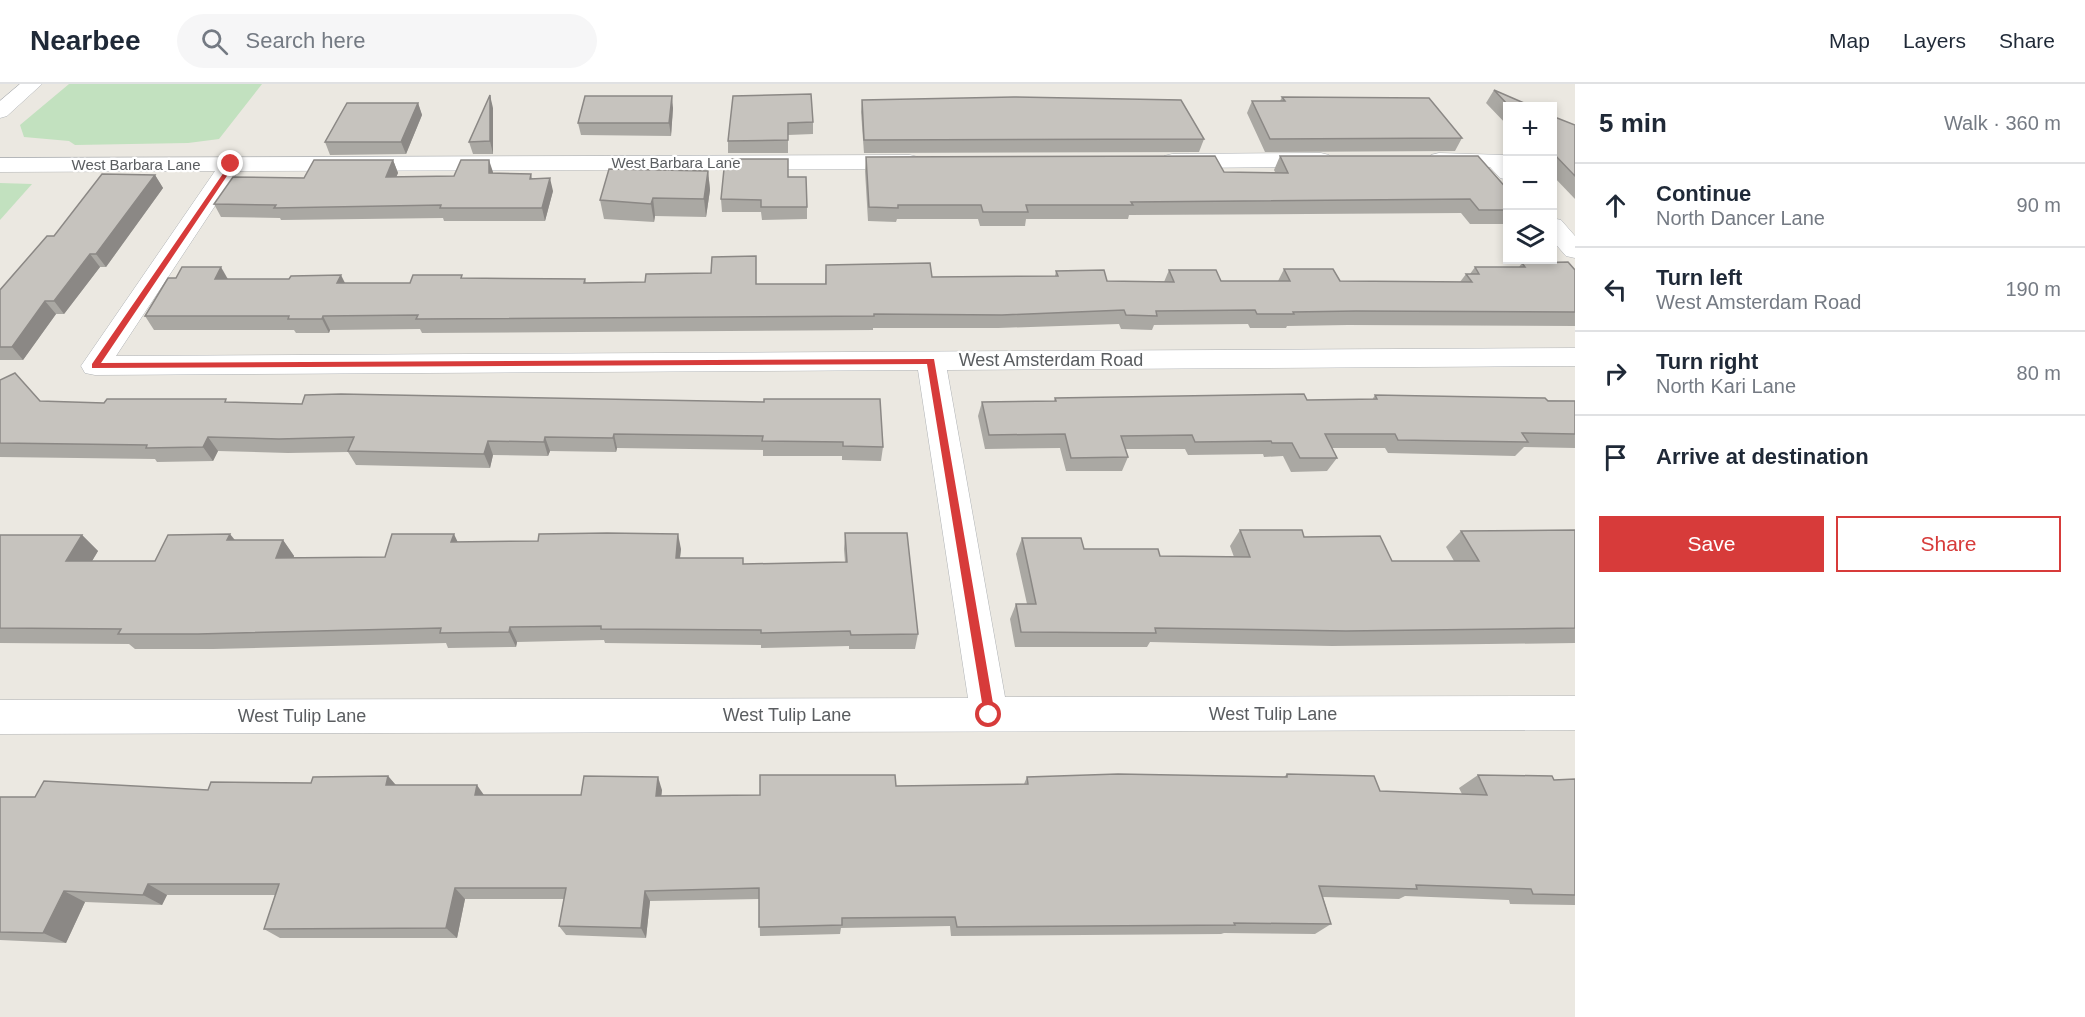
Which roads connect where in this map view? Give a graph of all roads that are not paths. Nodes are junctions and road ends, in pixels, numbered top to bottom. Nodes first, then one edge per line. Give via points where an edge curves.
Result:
1 (32, 84) edge
2 (0, 112) edge
3 (1341, 160) edge
4 (1412, 160) edge
5 (1150, 161) edge
6 (935, 162) edge
7 (231, 164) junction
8 (0, 165) edge
9 (1502, 167) edge
10 (1557, 231) edge
11 (1575, 251) edge
12 (1575, 357) edge
13 (931, 361) junction
14 (1575, 713) edge
15 (989, 715) junction
16 (0, 717) edge

1 - 2 street
3 - 5 street
4 - 9 street
6 - 7 street, West Barbara Lane
7 - 8 street, West Barbara Lane
7 - 13 street, West Amsterdam Road via 95,366
10 - 11 street
12 - 13 street, West Amsterdam Road
13 - 15 street
14 - 15 street, West Tulip Lane
15 - 16 street, West Tulip Lane

